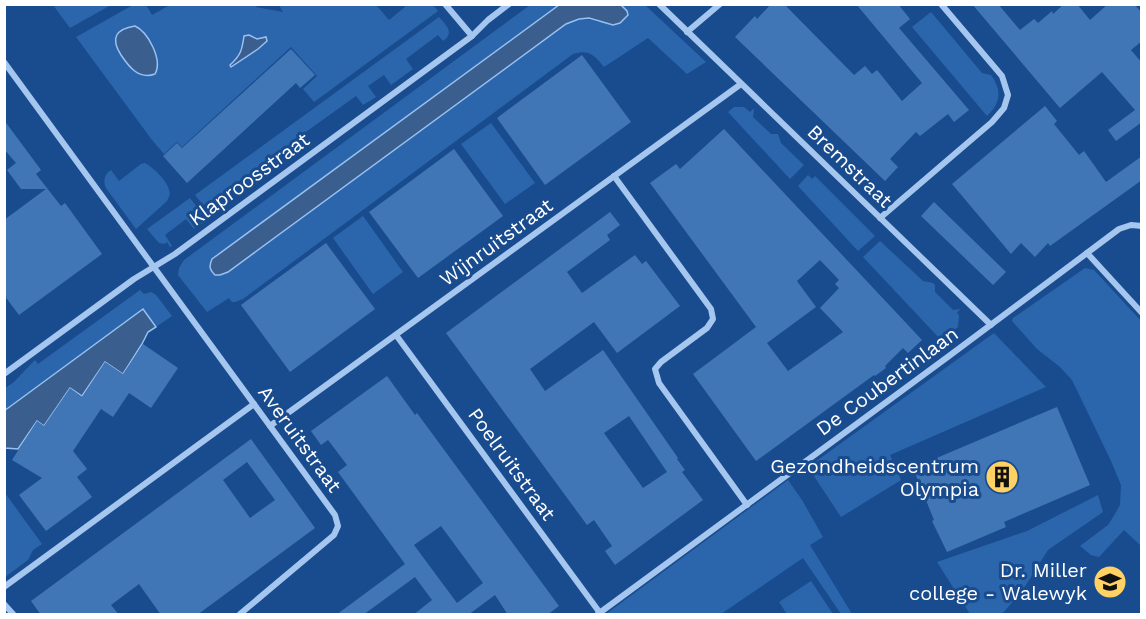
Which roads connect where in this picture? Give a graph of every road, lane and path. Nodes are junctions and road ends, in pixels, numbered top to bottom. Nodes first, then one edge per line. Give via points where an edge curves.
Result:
1 (446, 4) edge
2 (509, 4) edge
3 (658, 4) edge
4 (720, 4) edge
5 (941, 4) edge
6 (687, 32) junction
7 (472, 36) junction
8 (4, 62) edge
9 (741, 84) junction
10 (614, 176) junction
11 (880, 218) junction
12 (1142, 226) edge
13 (1087, 252) junction
14 (154, 267) junction
15 (1142, 313) edge
16 (991, 325) junction
17 (396, 335) junction
18 (4, 374) edge
19 (254, 404) junction
20 (270, 426) junction
21 (747, 505) junction
22 (4, 587) edge
23 (4, 604) edge
24 (599, 614) edge
25 (13, 615) edge
26 (240, 615) edge

1 - 7 street
2 - 7 street, Klaproosstraat
3 - 6 street
4 - 6 street
5 - 11 street via 1002,76 1008,95 1004,108 992,122
6 - 9 street, Bremstraat
7 - 14 street, Klaproosstraat
8 - 14 street, Averuitstraat
9 - 10 street, Wijnruitstraat
9 - 11 street, Bremstraat
10 - 17 street, Wijnruitstraat
10 - 21 street via 711,309 713,319 707,328 661,362 655,369 656,377
11 - 16 street, Bremstraat
12 - 13 street, De Coubertinlaan via 1119,229
13 - 15 street
13 - 16 street, De Coubertinlaan
14 - 18 street, Klaproosstraat
14 - 19 street, Averuitstraat
16 - 21 street, De Coubertinlaan
17 - 20 street, Wijnruitstraat
17 - 24 street, Poelruitstraat
19 - 20 street, Averuitstraat
19 - 22 street
20 - 26 street, Averuitstraat via 335,515 338,526 334,535
21 - 24 street, De Coubertinlaan
23 - 25 street

